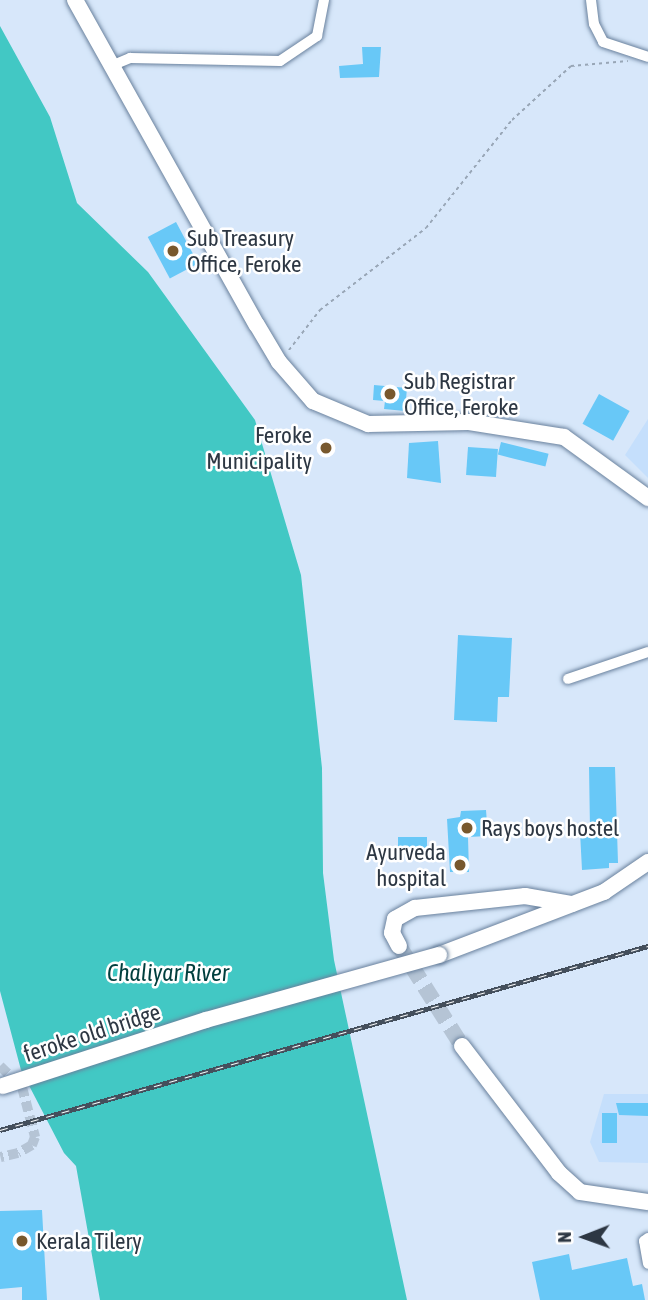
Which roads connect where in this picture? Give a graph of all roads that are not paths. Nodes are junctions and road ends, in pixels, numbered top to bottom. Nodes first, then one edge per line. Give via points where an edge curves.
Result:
1 (75, 0) edge
2 (324, 0) edge
3 (591, 0) edge
4 (648, 57) edge
5 (111, 66) junction
6 (648, 498) edge
7 (648, 652) edge
8 (568, 679) dead end
9 (648, 862) edge
10 (572, 904) junction
11 (399, 946) tunnel mouth
12 (461, 1046) tunnel mouth
13 (2, 1086) edge
14 (648, 1202) edge
15 (648, 1238) edge
16 (648, 1264) edge

1 - 5 main road
2 - 5 street via 317,36 280,61 130,58
3 - 4 street via 594,24 603,42
5 - 6 main road via 279,362 313,401 368,424 469,422 564,437
7 - 8 street
9 - 10 main road, feroke old bridge via 604,892
10 - 11 main road via 524,896 415,908 395,919 391,933
10 - 13 main road, feroke old bridge, bridge via 439,955 206,1020
12 - 14 main road via 559,1173 580,1192
15 - 16 street via 644,1241

